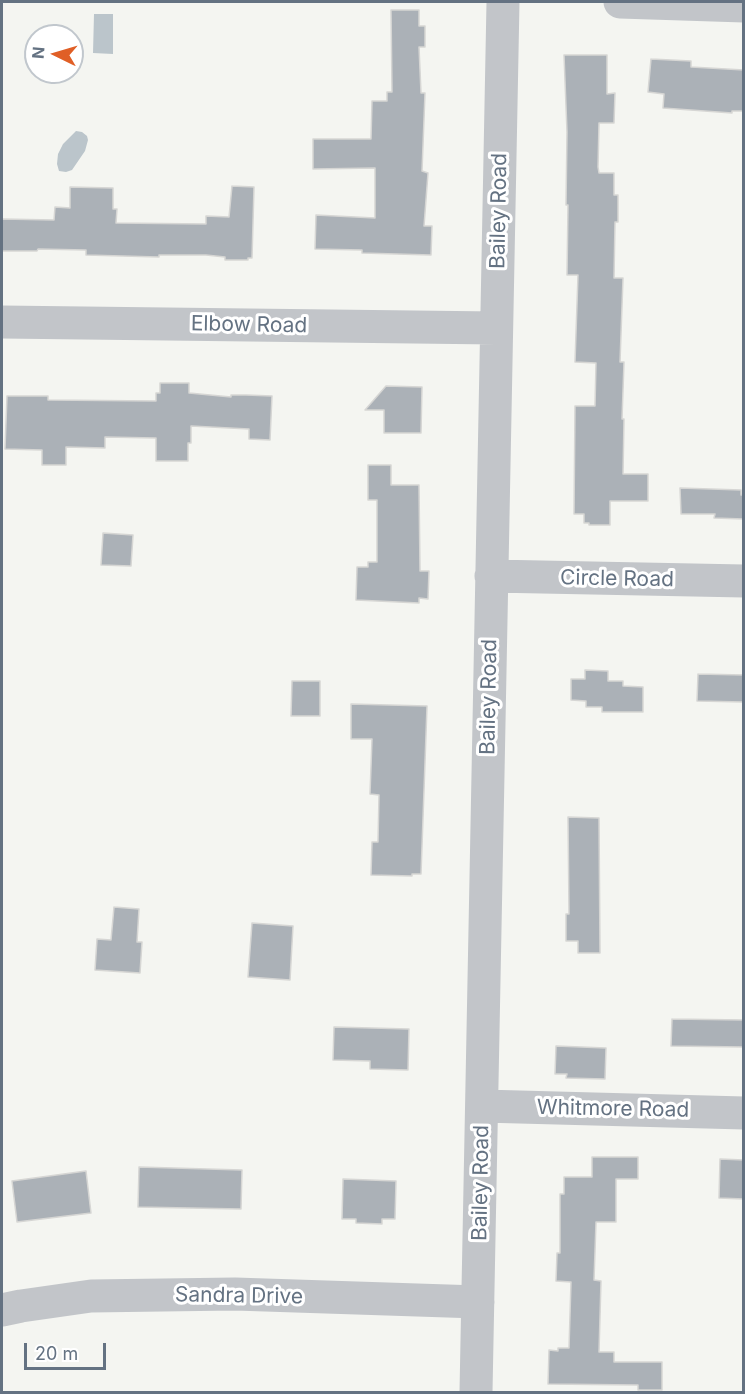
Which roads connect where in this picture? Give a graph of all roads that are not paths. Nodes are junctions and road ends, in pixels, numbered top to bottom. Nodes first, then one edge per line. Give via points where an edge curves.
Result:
1 (503, 2) edge
2 (620, 2) edge
3 (744, 6) edge
4 (2, 321) edge
5 (496, 328) junction
6 (491, 576) junction
7 (744, 581) edge
8 (482, 1106) junction
9 (744, 1113) edge
10 (478, 1302) junction
11 (2, 1311) edge
12 (476, 1392) edge

1 - 5 street, Bailey Road
2 - 3 street
4 - 5 street, Elbow Road
5 - 6 street, Bailey Road
6 - 7 street, Circle Road
6 - 8 street, Bailey Road
8 - 9 street, Whitmore Road
8 - 10 street, Bailey Road
10 - 11 street, Sandra Drive via 235,1294 92,1296
10 - 12 street, Bailey Road

